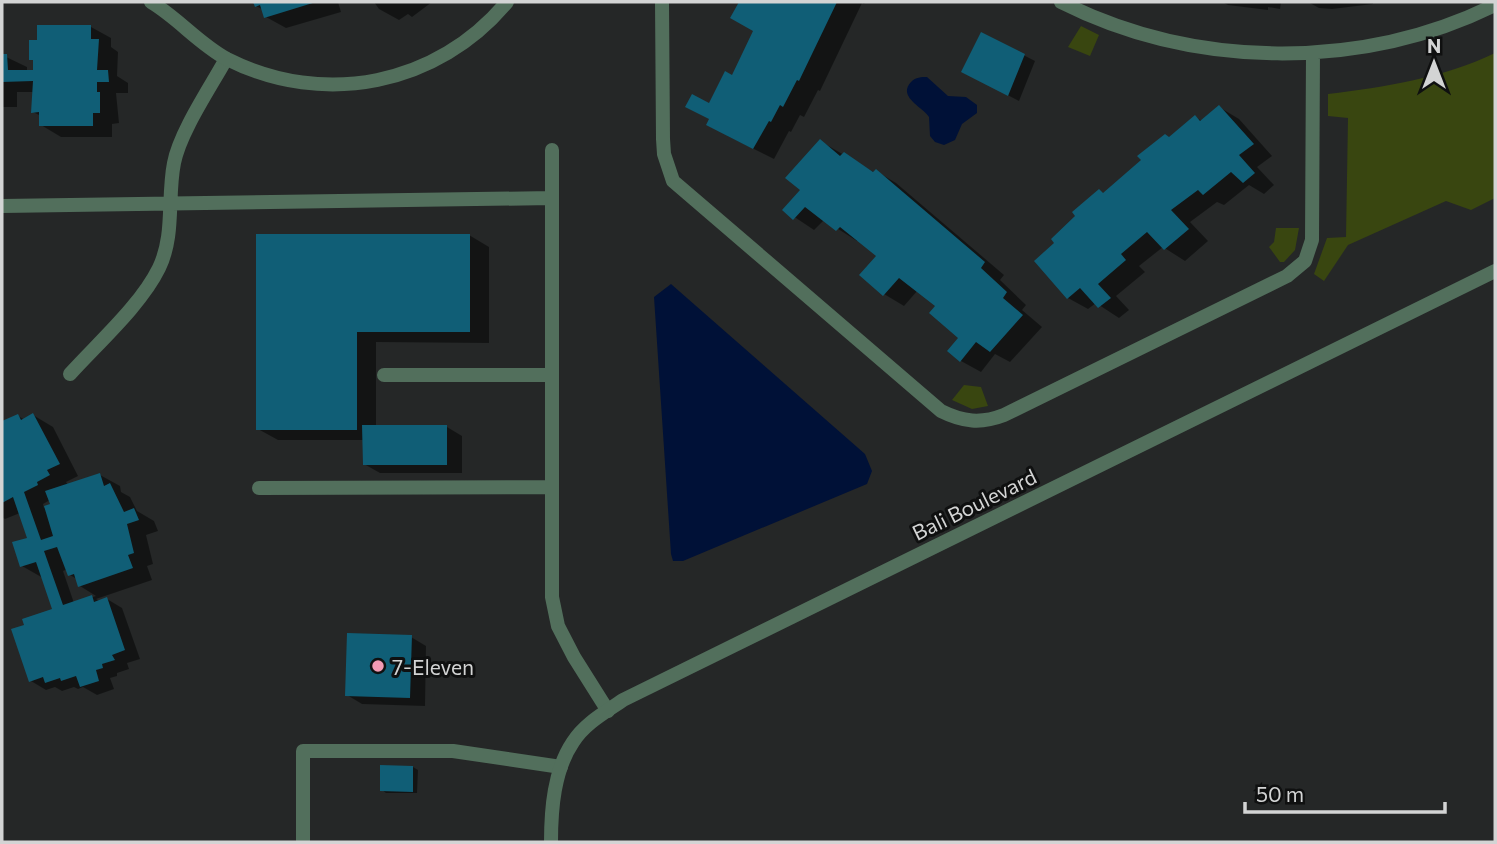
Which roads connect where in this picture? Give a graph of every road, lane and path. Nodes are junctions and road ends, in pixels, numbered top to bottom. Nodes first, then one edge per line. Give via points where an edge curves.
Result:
1 (150, 2) edge
2 (507, 2) edge
3 (662, 2) edge
4 (1061, 2) edge
5 (1495, 5) edge
6 (1313, 53) junction
7 (226, 58) junction
8 (552, 150) dead end
9 (552, 198) junction
10 (172, 202) junction
11 (2, 206) edge
12 (1495, 271) edge
13 (70, 374) dead end
14 (384, 375) dead end
15 (552, 375) junction
16 (552, 487) junction
17 (258, 488) dead end
18 (608, 710) junction
19 (561, 766) junction
20 (303, 842) edge
21 (551, 842) edge

1 - 7 street
2 - 7 street via 453,51 390,78 343,85 298,81
3 - 6 street via 663,139 673,181 941,411 971,422 1004,415 1287,276 1305,261 1311,240
4 - 6 street via 1121,27 1203,47
5 - 6 street via 1409,35
7 - 10 street via 180,144
8 - 9 street
9 - 10 street
9 - 15 street
10 - 11 street
10 - 13 street via 166,249 152,281
12 - 18 street, Bali Boulevard
14 - 15 street
15 - 16 street
16 - 17 street
16 - 18 street via 552,597 558,626
18 - 19 street, Bali Boulevard via 573,741
19 - 20 street via 453,751 303,751
19 - 21 street, Bali Boulevard via 552,801

